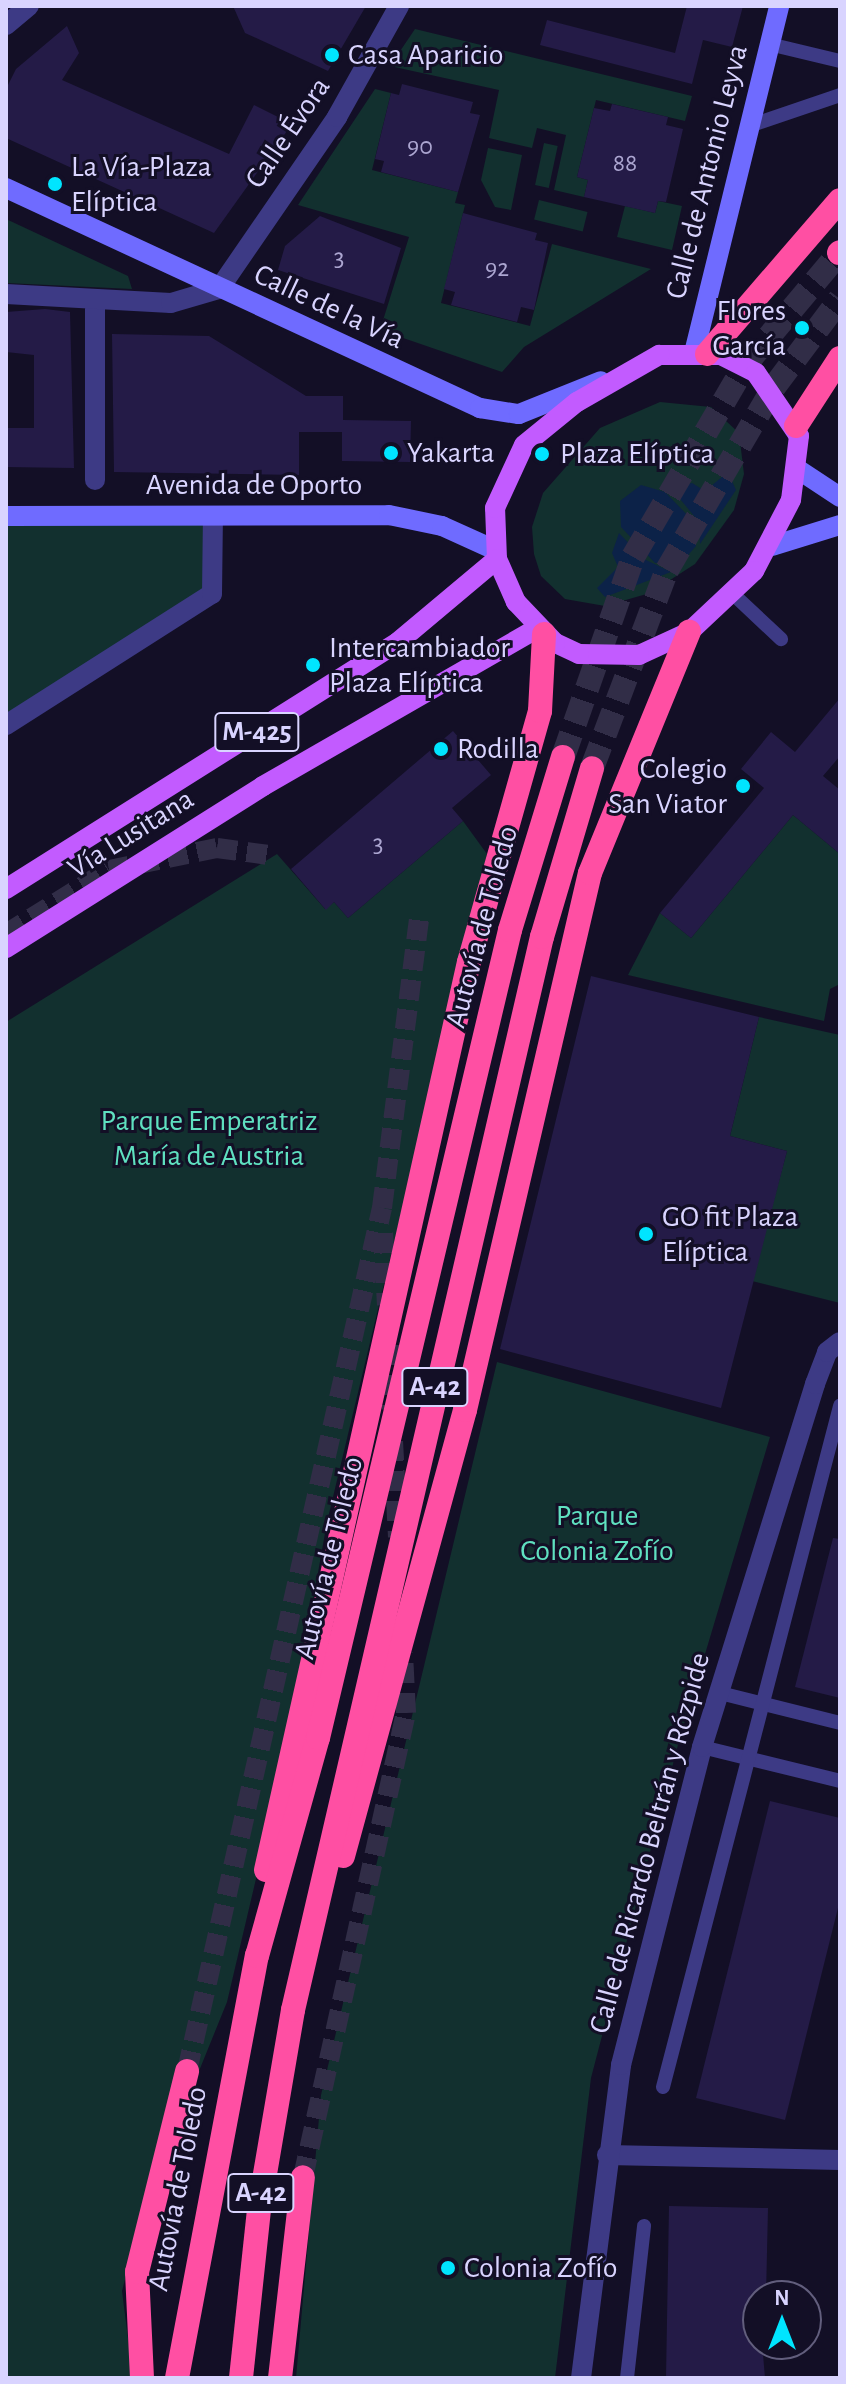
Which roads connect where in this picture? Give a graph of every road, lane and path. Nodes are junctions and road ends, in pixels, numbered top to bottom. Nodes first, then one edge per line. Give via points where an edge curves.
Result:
1 (29, 6) edge
2 (399, 6) edge
3 (779, 6) edge
4 (6, 25) edge
5 (769, 44) junction
6 (840, 61) edge
7 (840, 95) edge
8 (749, 126) junction
9 (6, 188) edge
10 (840, 200) edge
11 (219, 289) junction
12 (6, 294) edge
13 (95, 309) dead end
14 (700, 353) junction
15 (840, 358) edge
16 (634, 367) junction
17 (796, 426) junction
18 (799, 470) junction
19 (95, 480) dead end
20 (840, 497) edge
21 (6, 516) edge
22 (213, 516) junction
23 (840, 525) edge
24 (772, 546) junction
25 (496, 554) junction
26 (733, 594) junction
27 (541, 631) junction
28 (689, 632) junction
29 (781, 639) dead end
30 (6, 725) edge
31 (563, 757) tunnel mouth
32 (592, 768) tunnel mouth
33 (6, 889) edge
34 (6, 948) edge
35 (840, 1342) edge
36 (840, 1406) edge
37 (720, 1693) junction
38 (759, 1702) junction
39 (840, 1723) edge
40 (702, 1747) junction
41 (745, 1759) junction
42 (840, 1781) edge
43 (257, 1956) junction
44 (293, 2010) junction
45 (187, 2071) tunnel mouth
46 (663, 2087) dead end
47 (607, 2155) junction
48 (840, 2160) edge
49 (303, 2177) tunnel mouth
50 (644, 2226) dead end
51 (142, 2378) edge
52 (177, 2378) edge
53 (241, 2378) edge
54 (280, 2378) edge
55 (581, 2378) edge
56 (627, 2378) edge

1 - 4 street
2 - 11 street, Calle Évora via 337,117
3 - 5 main road, Calle de Antonio Leyva
5 - 6 lane
5 - 8 main road, Calle de Antonio Leyva
7 - 8 lane
8 - 14 main road, Calle de Antonio Leyva
9 - 11 main road, Calle de la Vía
10 - 14 highway
11 - 12 street via 171,303
11 - 16 main road, Calle de la Vía via 480,408 519,414
13 - 19 street
14 - 16 main road via 659,355
14 - 17 main road via 756,373
15 - 17 highway
16 - 25 main road via 524,445 495,508
17 - 18 main road
18 - 20 main road
18 - 24 main road
21 - 22 main road, Avenida de Oporto
22 - 25 main road, Avenida de Oporto via 389,515 442,526
22 - 30 street via 212,594
23 - 24 main road
24 - 26 main road
25 - 27 main road
25 - 33 main road, Vía Lusitana / M-425 via 398,642
26 - 28 main road
26 - 29 lane
27 - 28 main road via 579,654 607,659 639,655
27 - 34 main road, Vía Lusitana via 263,786
27 - 43 highway via 540,711 469,962 319,1609 263,1882
28 - 44 highway via 590,873 465,1410 321,1938
31 - 43 highway, Autovía de Toledo / A-42 via 510,930 322,1723
32 - 44 highway, Autovía de Toledo / A-42 via 542,937
35 - 37 street, Calle de Ricardo Beltrán y Rózpide via 827,1352 815,1384
36 - 38 lane
37 - 38 lane
37 - 40 street, Calle de Ricardo Beltrán y Rózpide
38 - 39 lane
38 - 41 lane
40 - 41 lane
40 - 47 street, Calle de Ricardo Beltrán y Rózpide via 621,2065
41 - 42 lane
41 - 46 lane
43 - 52 highway, Autovía de Toledo / A-42
44 - 53 highway, Autovía de Toledo / A-42 via 259,2209
45 - 51 highway via 137,2272
47 - 48 street
47 - 55 street, Calle de Ricardo Beltrán y Rózpide
49 - 54 highway
50 - 56 lane

